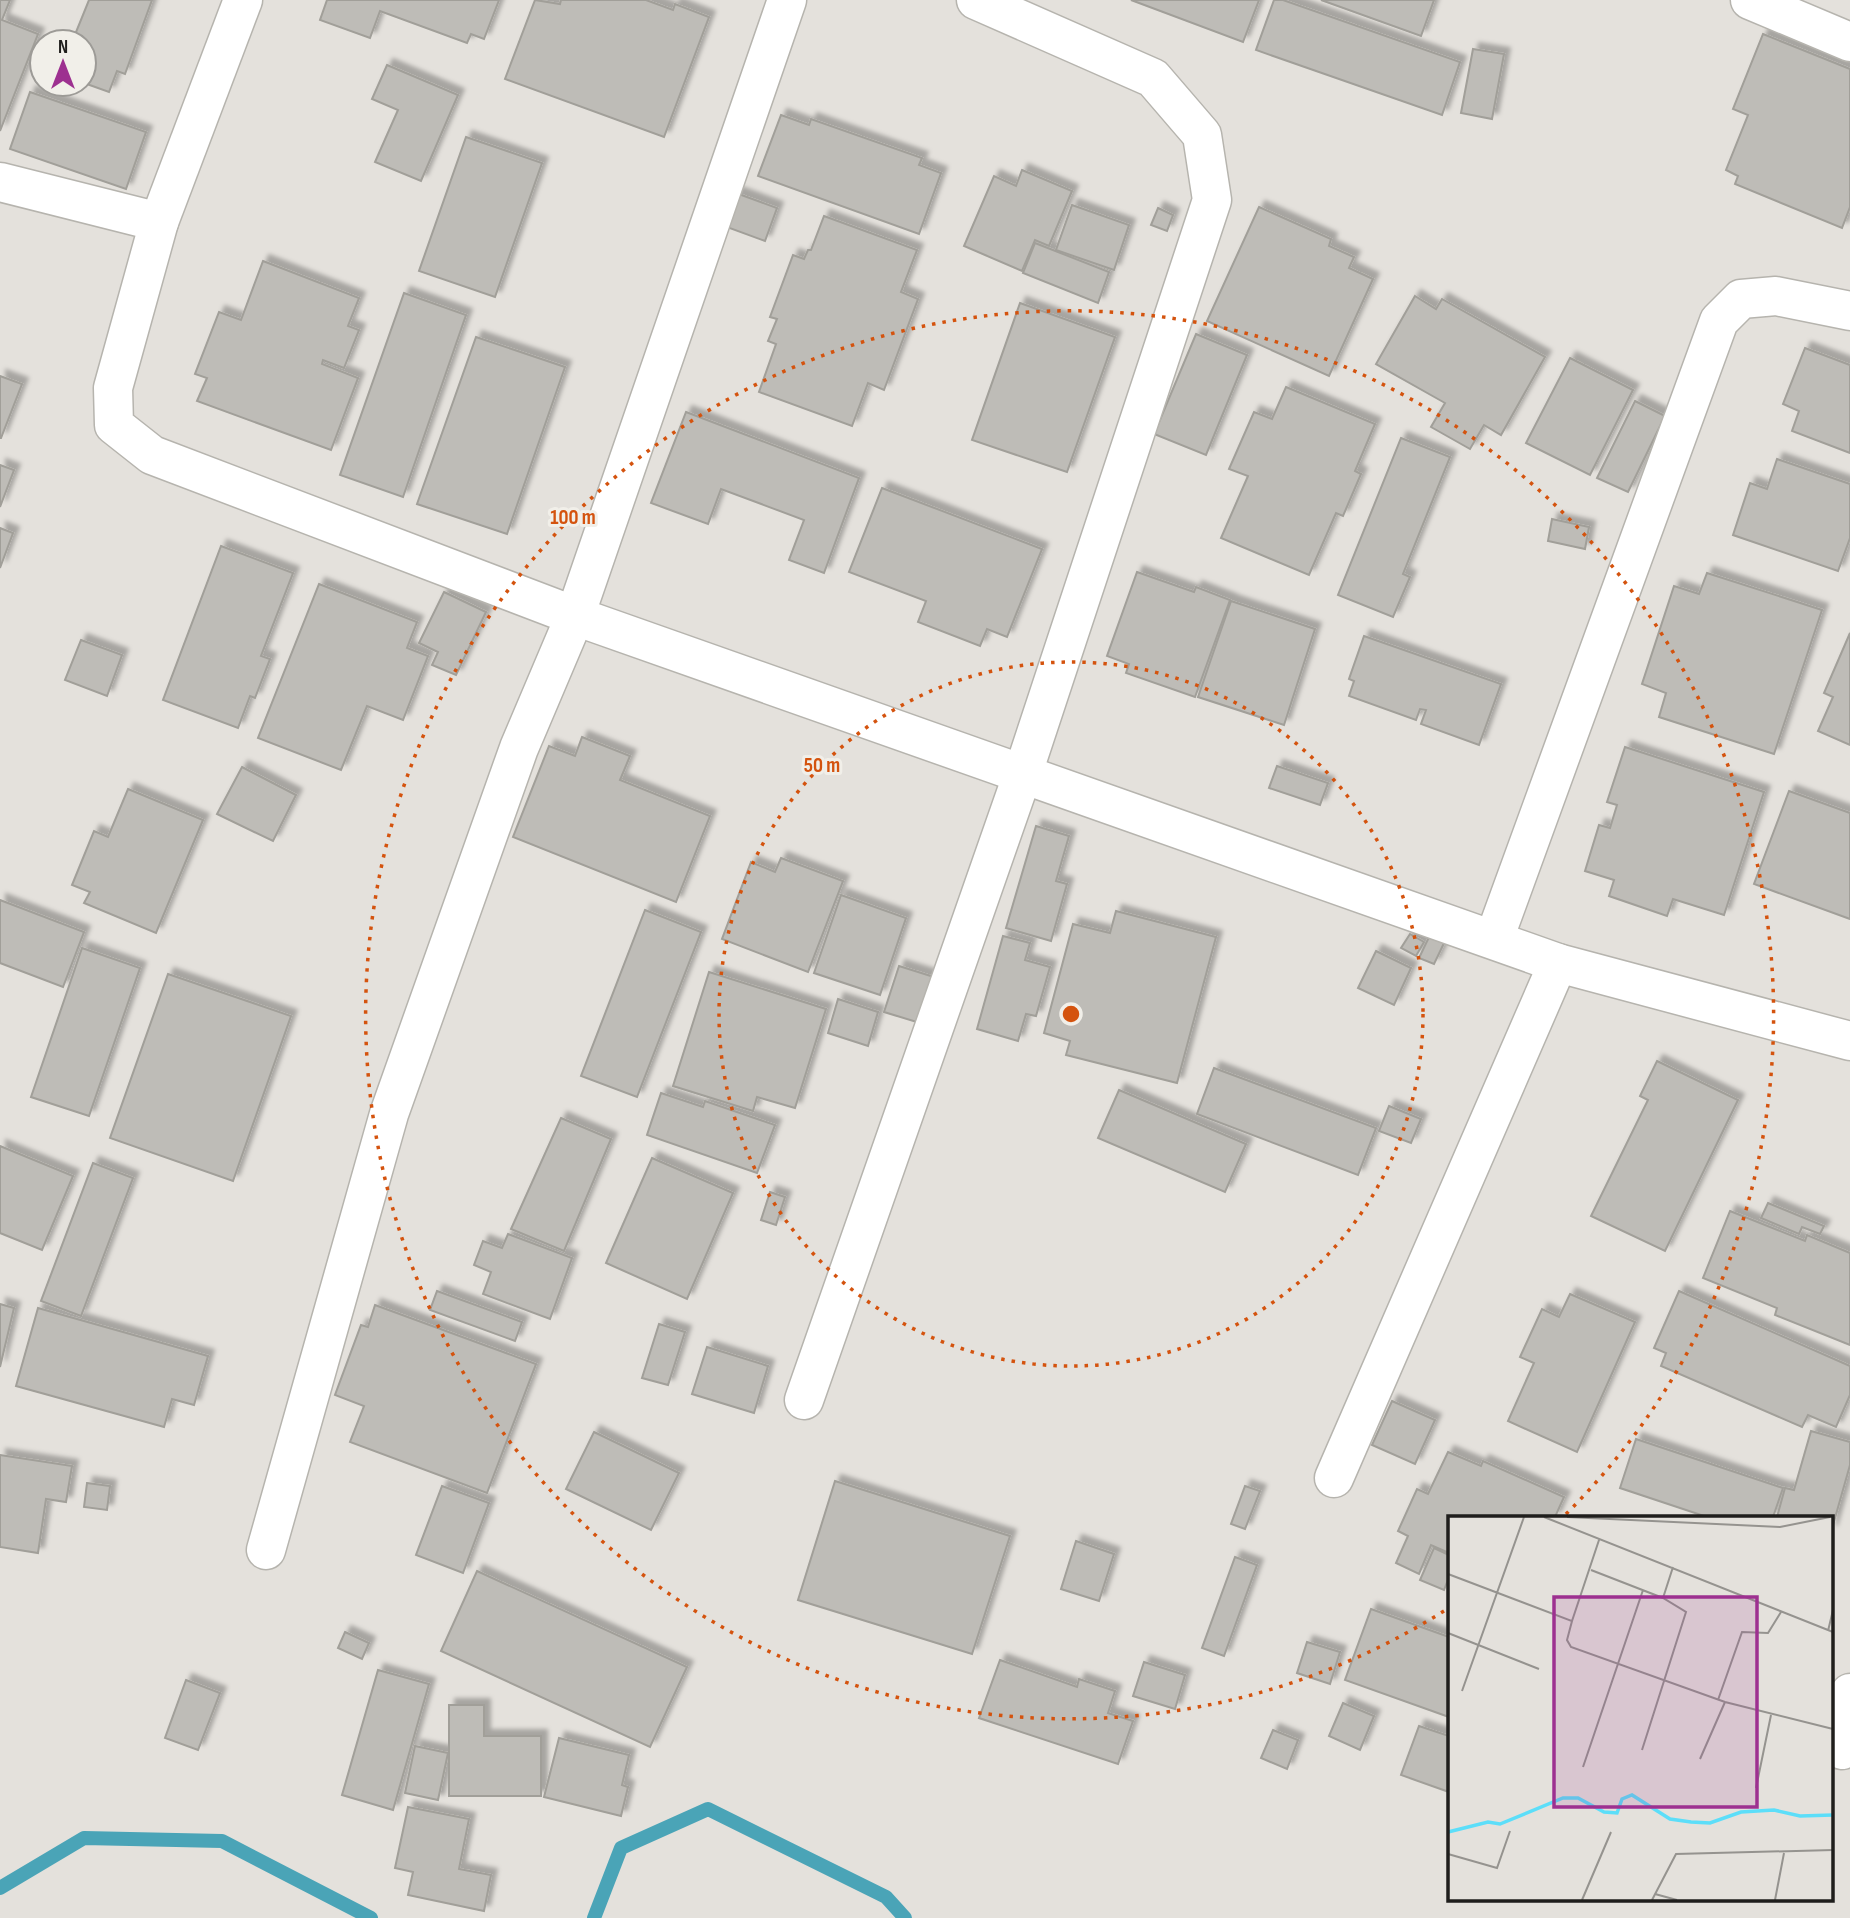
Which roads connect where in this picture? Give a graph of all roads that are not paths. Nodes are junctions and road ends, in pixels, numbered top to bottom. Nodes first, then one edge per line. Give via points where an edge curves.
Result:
1 (243, 0) edge
2 (787, 0) edge
3 (1750, 0) edge
4 (992, 3) edge
5 (1850, 42) edge
6 (0, 182) edge
7 (159, 222) junction
8 (1850, 311) edge
9 (575, 616) junction
10 (1022, 776) junction
11 (1494, 939) junction
12 (1558, 963) junction
13 (1850, 1041) edge
14 (804, 1400) dead end
15 (1334, 1478) dead end
16 (266, 1550) dead end
17 (1850, 1693) edge
18 (1842, 1750) dead end

1 - 7 street
2 - 9 street
3 - 5 street
4 - 10 street via 1153,78 1202,135 1212,200
6 - 7 street
7 - 9 street via 113,388 114,425 152,455
8 - 11 street via 1776,296 1741,299 1718,321
9 - 10 street
9 - 16 street via 519,748 389,1114
10 - 11 street
10 - 14 street
11 - 12 street
12 - 13 street
12 - 15 street
17 - 18 street

